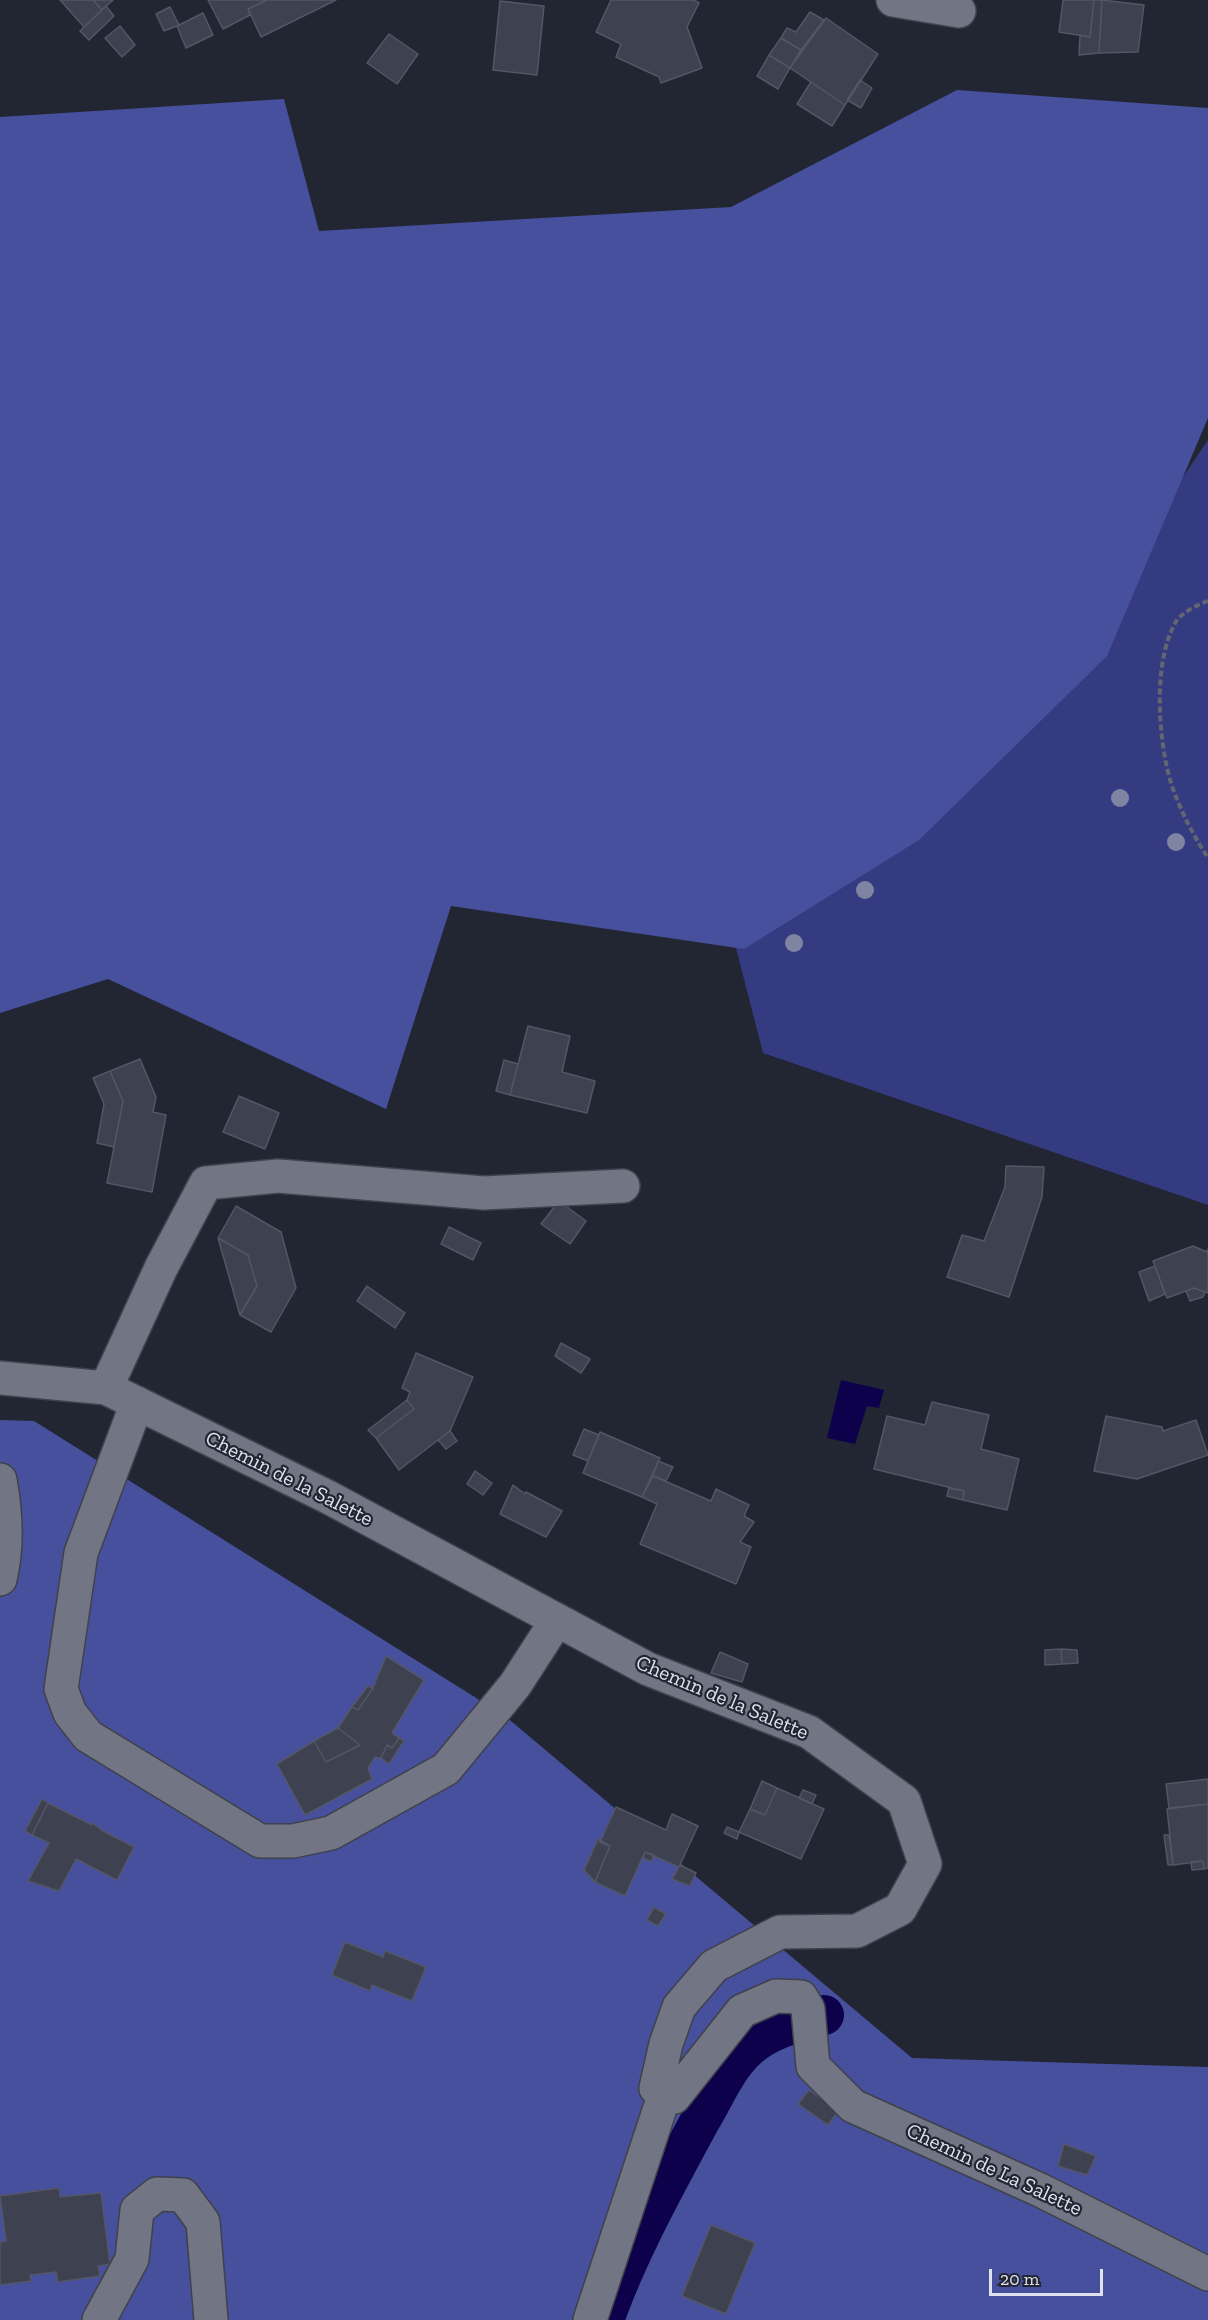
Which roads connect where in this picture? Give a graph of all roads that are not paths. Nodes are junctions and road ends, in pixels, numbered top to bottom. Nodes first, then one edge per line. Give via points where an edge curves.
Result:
1 (893, 0) edge
2 (959, 11) dead end
3 (622, 1186) dead end
4 (0, 1378) edge
5 (106, 1388) junction
6 (137, 1403) junction
7 (0, 1480) edge
8 (0, 1579) edge
9 (557, 1620) junction
10 (664, 2096) junction
11 (1208, 2274) edge
12 (99, 2320) edge
13 (211, 2320) edge
14 (590, 2320) edge

1 - 2 street
3 - 5 street via 484,1193 278,1176 206,1183 161,1268
4 - 5 street, Chemin de la Salette
5 - 6 street, Chemin de la Salette
6 - 9 street, Chemin de la Salette via 328,1497
6 - 9 street via 81,1553 61,1689 70,1713 88,1736 260,1841 293,1841 331,1833 446,1769 515,1685
7 - 8 street via 6,1555
9 - 10 street, Chemin de la Salette via 648,1669 809,1732 903,1801 925,1864 900,1909 857,1930 780,1932 714,1966 679,2007 656,2088
10 - 11 street, Chemin de La Salette via 674,2097 742,2011 776,1996 801,1997 810,2025 813,2066 853,2106 1040,2190
10 - 14 street
12 - 13 street via 132,2259 137,2210 157,2194 183,2195 203,2222

